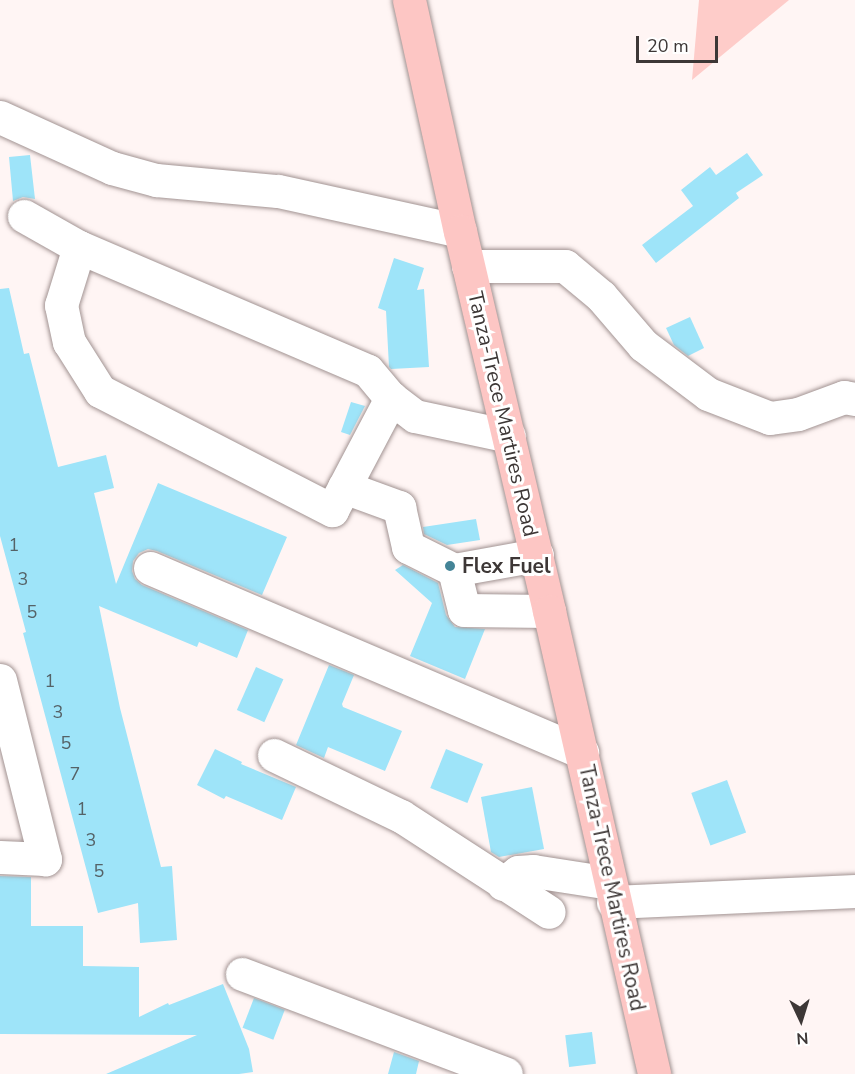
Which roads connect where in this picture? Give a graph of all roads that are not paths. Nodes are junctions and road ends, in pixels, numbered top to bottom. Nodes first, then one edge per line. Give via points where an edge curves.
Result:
1 (410, 0) edge
2 (0, 117) edge
3 (24, 216) dead end
4 (460, 231) junction
5 (79, 247) junction
6 (468, 266) junction
7 (391, 398) junction
8 (855, 399) edge
9 (509, 436) junction
10 (344, 487) junction
11 (537, 555) junction
12 (150, 568) dead end
13 (454, 570) junction
14 (549, 611) junction
15 (0, 680) edge
16 (582, 752) junction
17 (274, 755) dead end
18 (0, 857) edge
19 (503, 884) junction
20 (855, 891) edge
21 (612, 893) junction
22 (549, 912) dead end
23 (242, 974) dead end
24 (506, 1074) edge
25 (654, 1074) edge

1 - 4 main road, Tanza-Trece Martires Road
2 - 4 street via 112,168 156,180 278,191
3 - 5 street
4 - 6 main road, Tanza-Trece Martires Road
5 - 7 street via 369,371
5 - 10 street via 62,305 69,342 100,391 332,510
6 - 8 street via 565,266 601,296 643,345 708,394 770,418 798,414 844,397
6 - 9 main road, Tanza-Trece Martires Road
7 - 9 street via 416,416
7 - 10 street
9 - 11 main road, Tanza-Trece Martires Road
10 - 13 street via 399,507 408,547
11 - 13 street
11 - 14 main road, Tanza-Trece Martires Road
12 - 16 street
13 - 14 street via 464,610
14 - 16 main road, Tanza-Trece Martires Road
15 - 18 street via 45,859
16 - 21 main road, Tanza-Trece Martires Road
17 - 19 street via 401,816
19 - 21 street via 518,872 533,871
19 - 22 street
20 - 21 street
21 - 25 main road, Tanza-Trece Martires Road
23 - 24 street

